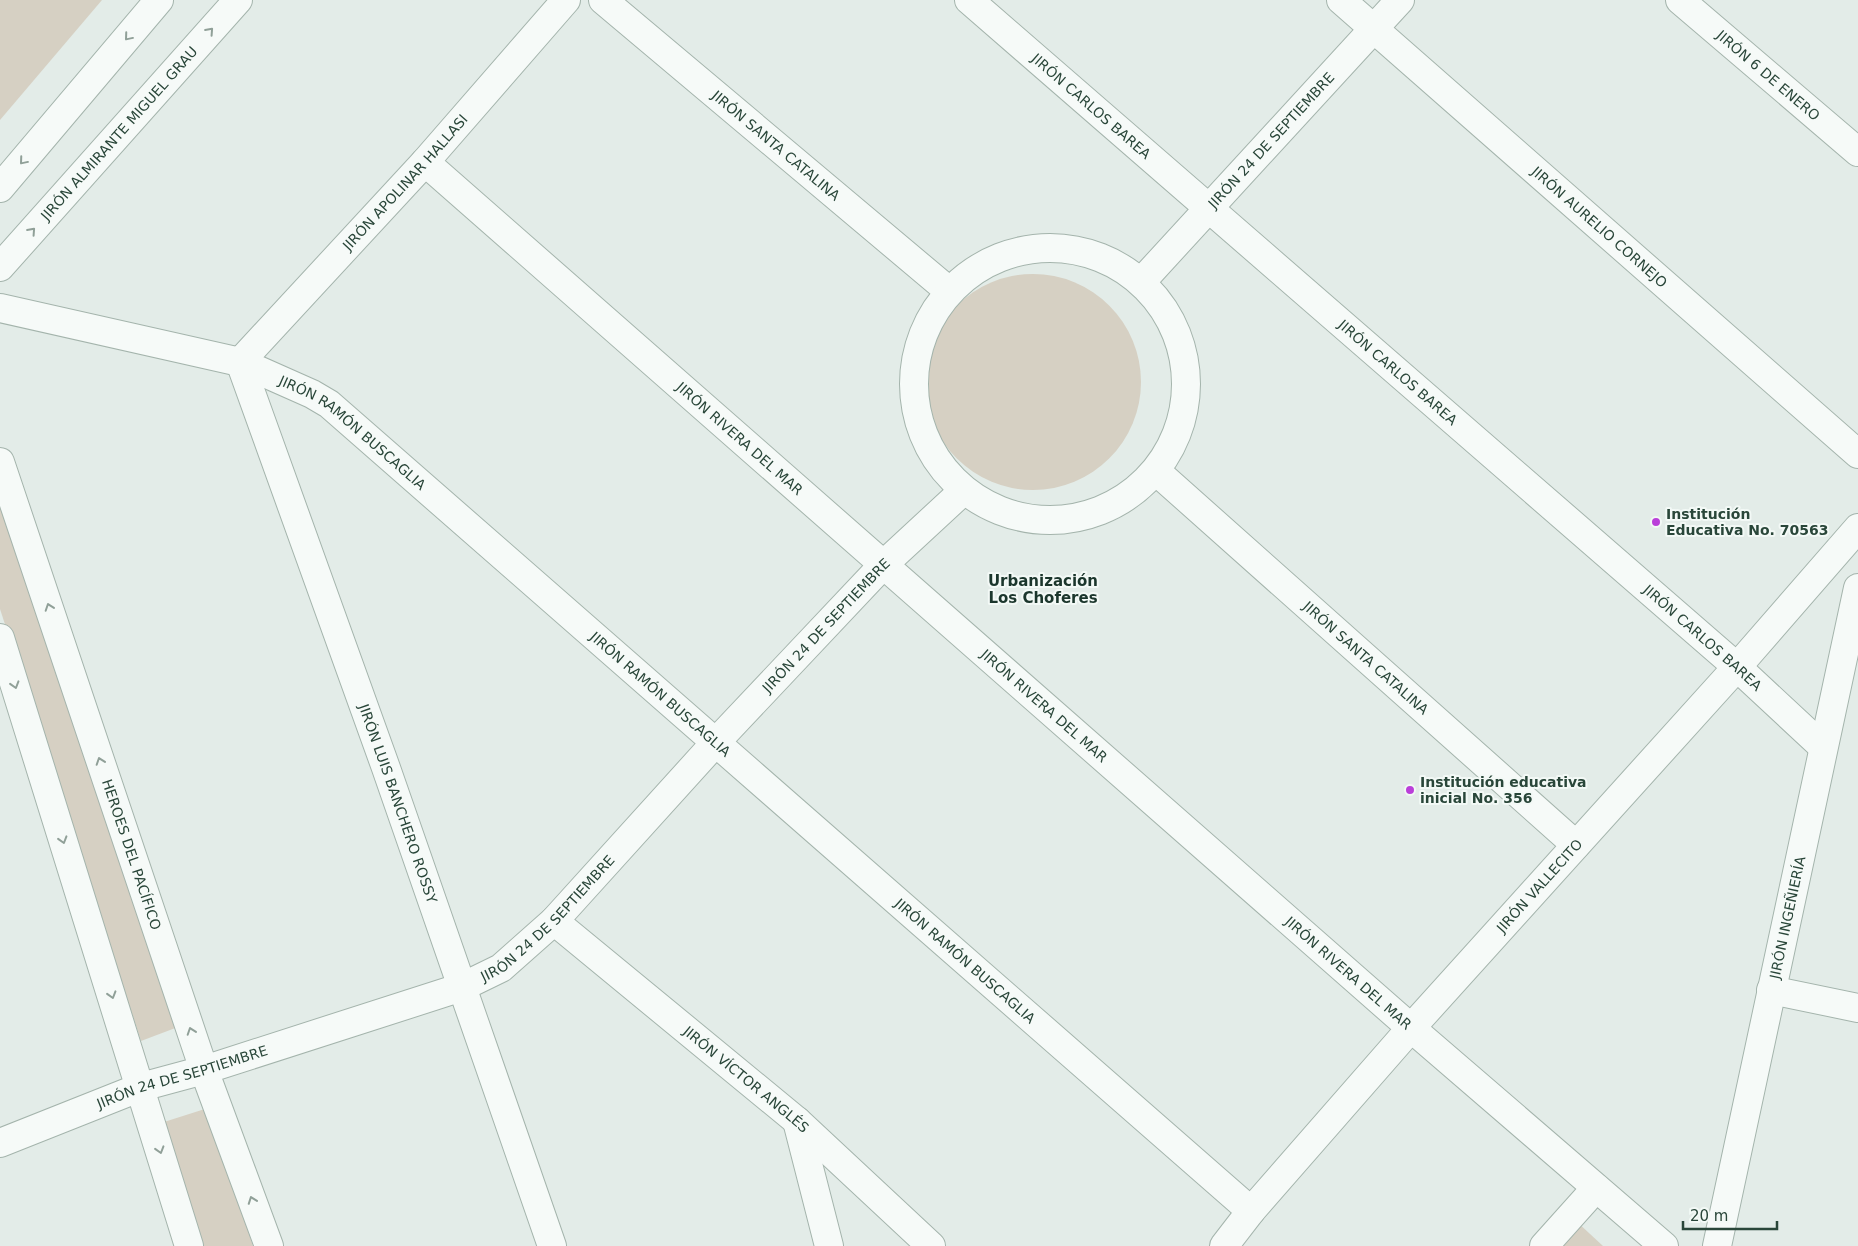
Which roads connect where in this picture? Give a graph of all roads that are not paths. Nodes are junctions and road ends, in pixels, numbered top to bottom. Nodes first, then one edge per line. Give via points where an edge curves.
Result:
1 (159, 0) edge
2 (238, 0) edge
3 (566, 0) edge
4 (604, 0) edge
5 (969, 0) edge
6 (1341, 0) edge
7 (1400, 0) edge
8 (1680, 0) edge
9 (1374, 28) junction
10 (1858, 152) edge
11 (424, 162) junction
12 (0, 188) edge
13 (1209, 208) junction
14 (0, 267) edge
15 (1142, 281) junction
16 (949, 291) junction
17 (0, 308) edge
18 (240, 362) junction
19 (1858, 454) edge
20 (0, 462) edge
21 (1156, 471) junction
22 (964, 490) junction
23 (1858, 528) edge
24 (883, 565) junction
25 (1858, 588) edge
26 (0, 638) edge
27 (1737, 667) junction
28 (716, 742) junction
29 (1823, 747) junction
30 (1576, 845) junction
31 (554, 921) junction
32 (462, 987) junction
33 (1772, 990) junction
34 (1858, 1008) edge
35 (1411, 1028) junction
36 (204, 1070) junction
37 (140, 1087) junction
38 (797, 1121) junction
39 (0, 1143) edge
40 (1596, 1188) junction
41 (1250, 1211) junction
42 (189, 1246) edge
43 (269, 1246) edge
44 (552, 1246) edge
45 (828, 1246) edge
46 (931, 1246) edge
47 (1224, 1246) edge
48 (1544, 1246) edge
49 (1664, 1246) edge
50 (1717, 1246) edge

1 -> 12 street
14 -> 2 street, JIRÓN ALMIRANTE MIGUEL GRAU
3 - 11 street, JIRÓN APOLINAR HALLASI
4 - 16 street, JIRÓN SANTA CATALINA
5 - 13 street, JIRÓN CARLOS BAREA
6 - 9 street, JIRÓN AURELIO CORNEJO
7 - 9 street, JIRÓN 24 DE SEPTIEMBRE
8 - 10 street, JIRÓN 6 DE ENERO
9 - 13 street, JIRÓN 24 DE SEPTIEMBRE
9 - 19 street, JIRÓN AURELIO CORNEJO
11 - 18 street, JIRÓN APOLINAR HALLASI
11 - 24 street, JIRÓN RIVERA DEL MAR
13 - 15 street, JIRÓN 24 DE SEPTIEMBRE
13 - 27 street, JIRÓN CARLOS BAREA
15 - 16 street via 1096,253 1043,246 991,259
15 - 21 street via 1173,323 1187,372 1181,425
16 - 22 street via 924,329 914,372 917,416 934,457
17 - 18 street, JIRÓN RAMÓN BUSCAGLIA
18 - 28 street, JIRÓN RAMÓN BUSCAGLIA via 329,404
18 - 32 street, JIRÓN LUIS BANCHERO ROSSY
36 -> 20 street, HEROES DEL PACÍFICO
21 - 22 street via 1115,505 1064,521 1011,516
21 - 30 street, JIRÓN SANTA CATALINA
22 - 24 street, JIRÓN 24 DE SEPTIEMBRE
23 - 27 street, JIRÓN VALLECITO
24 - 28 street, JIRÓN 24 DE SEPTIEMBRE
24 - 35 street, JIRÓN RIVERA DEL MAR
25 - 29 street, JIRÓN INGEÑIERÍA
26 -> 37 street
27 - 29 street, JIRÓN CARLOS BAREA
27 - 30 street, JIRÓN VALLECITO
28 - 31 street, JIRÓN 24 DE SEPTIEMBRE
28 - 41 street, JIRÓN RAMÓN BUSCAGLIA
29 - 33 street, JIRÓN INGEÑIERÍA
30 - 35 street, JIRÓN VALLECITO
31 - 32 street, JIRÓN 24 DE SEPTIEMBRE via 501,968
31 - 38 street, JIRÓN VÍCTOR ANGLÉS
32 - 36 street, JIRÓN 24 DE SEPTIEMBRE
32 - 44 street, JIRÓN LUIS BANCHERO ROSSY
33 - 34 street
33 - 50 street, JIRÓN INGEÑIERÍA
35 - 40 street, JIRÓN RIVERA DEL MAR
35 - 41 street, JIRÓN VALLECITO
36 - 37 street, JIRÓN 24 DE SEPTIEMBRE
43 -> 36 street, HEROES DEL PACÍFICO
37 - 39 street, JIRÓN 24 DE SEPTIEMBRE
37 -> 42 street
38 - 45 street
38 - 46 street, JIRÓN VÍCTOR ANGLÉS
40 - 48 street
40 - 49 street, JIRÓN RIVERA DEL MAR
41 - 47 street, JIRÓN VALLECITO

